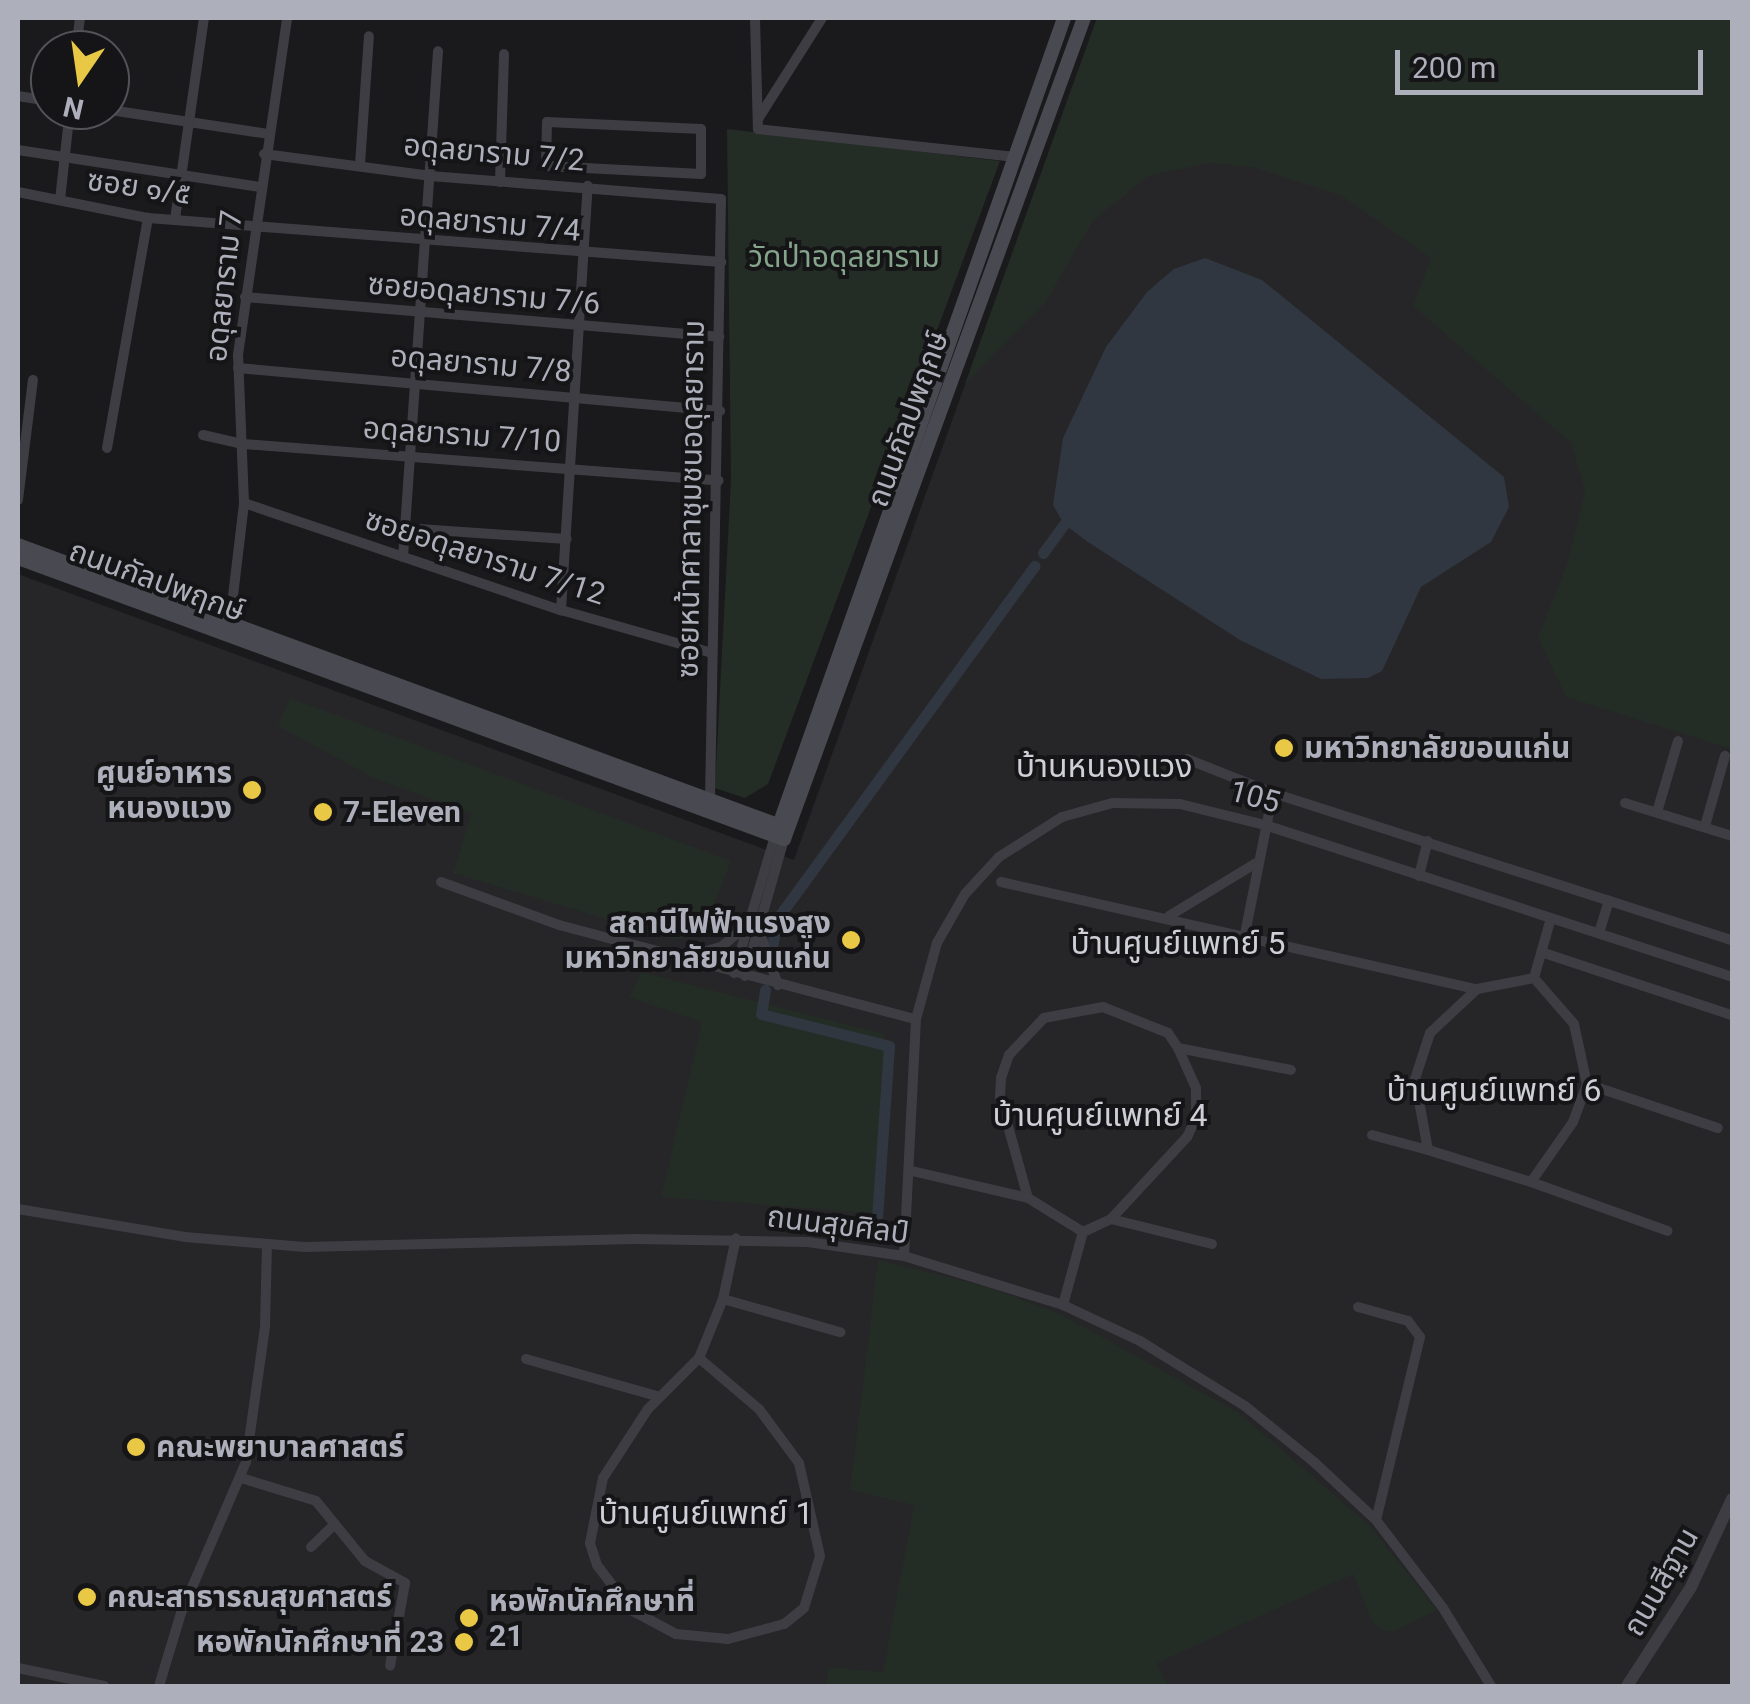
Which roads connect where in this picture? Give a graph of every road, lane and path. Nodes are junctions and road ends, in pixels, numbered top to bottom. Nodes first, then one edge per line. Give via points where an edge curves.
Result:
1 (204, 18) edge
2 (287, 18) edge
3 (755, 18) edge
4 (822, 18) edge
5 (1064, 18) edge
6 (1084, 18) edge
7 (369, 36) dead end
8 (438, 51) dead end
9 (504, 54) dead end
10 (130, 113) edge
11 (758, 120) junction
12 (189, 122) junction
13 (68, 130) edge
14 (268, 134) junction
15 (18, 150) edge
16 (264, 154) junction
17 (1015, 157) junction
18 (64, 158) junction
19 (360, 164) junction
20 (626, 170) junction
21 (181, 175) junction
22 (430, 176) junction
23 (500, 182) junction
24 (588, 186) junction
25 (259, 187) junction
26 (626, 190) junction
27 (18, 192) edge
28 (720, 199) joint
29 (60, 200) junction
30 (148, 218) junction
31 (175, 219) junction
32 (255, 225) junction
33 (422, 243) junction
34 (584, 256) junction
35 (720, 262) junction
36 (965, 294) junction
37 (246, 297) junction
38 (980, 301) junction
39 (417, 313) junction
40 (582, 328) junction
41 (719, 337) junction
42 (238, 368) junction
43 (32, 380) dead end
44 (410, 383) junction
45 (578, 398) junction
46 (720, 411) junction
47 (203, 435) dead end
48 (243, 444) junction
49 (107, 448) dead end
50 (408, 456) junction
51 (573, 468) junction
52 (719, 481) junction
53 (18, 500) edge
54 (244, 504) junction
55 (404, 528) junction
56 (568, 540) junction
57 (18, 545) edge
58 (404, 557) junction
59 (18, 558) edge
60 (562, 610) junction
61 (230, 621) junction
62 (712, 653) junction
63 (1678, 741) dead end
64 (1725, 756) dead end
65 (1187, 758) dead end
66 (1274, 793) junction
67 (710, 800) junction
68 (1625, 802) dead end
69 (1657, 812) junction
70 (1265, 825) junction
71 (1705, 826) junction
72 (781, 832) junction
73 (1732, 836) edge
74 (1428, 841) junction
75 (1256, 863) junction
76 (1419, 876) junction
77 (441, 882) dead end
78 (1001, 882) dead end
79 (1609, 900) junction
80 (1169, 916) junction
81 (1551, 918) junction
82 (756, 924) junction
83 (1599, 933) junction
84 (1246, 934) junction
85 (1732, 940) edge
86 (1544, 953) junction
87 (678, 959) junction
88 (740, 975) junction
89 (1732, 977) edge
90 (1534, 978) junction
91 (778, 984) junction
92 (1477, 989) junction
93 (1732, 1015) edge
94 (916, 1019) junction
95 (1178, 1048) junction
96 (1291, 1070) dead end
97 (1587, 1084) junction
98 (1718, 1128) dead end
99 (1372, 1135) dead end
100 (1428, 1150) junction
101 (912, 1172) junction
102 (1530, 1182) junction
103 (1028, 1198) junction
104 (18, 1209) edge
105 (1111, 1220) junction
106 (1083, 1232) junction
107 (1668, 1232) dead end
108 (736, 1238) junction
109 (1212, 1244) dead end
110 (267, 1245) junction
111 (904, 1256) junction
112 (723, 1300) junction
113 (1064, 1305) junction
114 (1358, 1307) dead end
115 (840, 1332) dead end
116 (699, 1358) junction
117 (526, 1359) dead end
118 (660, 1397) junction
119 (241, 1478) junction
120 (1732, 1500) edge
121 (1376, 1520) junction
122 (335, 1524) junction
123 (311, 1547) dead end
124 (390, 1666) dead end
125 (18, 1668) edge
126 (104, 1686) edge
127 (159, 1686) edge
128 (1491, 1686) edge
129 (1627, 1686) edge

1 - 12 street
2 - 14 street, อดุลยาราม 7
3 - 11 street
4 - 11 street
5 - 17 main road, ถนนกัลปพฤกษ์
6 - 38 main road, ถนนกัลปพฤกษ์
7 - 19 street
8 - 22 street
9 - 23 street
10 - 12 street
11 - 17 street via 758,130
12 - 14 street
12 - 21 street
13 - 18 street
14 - 16 street, อดุลยาราม 7
15 - 18 street
16 - 19 street, อดุลยาราม 7/2
16 - 25 street, อดุลยาราม 7
17 - 36 main road, ถนนกัลปพฤกษ์
18 - 21 street
18 - 29 street
19 - 22 street, อดุลยาราม 7/2
20 - 20 street via 546,166 547,122 701,129 701,174
20 - 26 street
21 - 25 street
21 - 31 street
22 - 23 street, อดุลยาราม 7/2
22 - 33 street
23 - 24 street, อดุลยาราม 7/2
24 - 26 street, อดุลยาราม 7/2
24 - 34 street
25 - 32 street, อดุลยาราม 7
26 - 28 street, อดุลยาราม 7/2
27 - 29 street, ซอย ๑/๕
28 - 35 street, ซอยหน้าศาลาชุมชนอดุลยาราม
29 - 30 street, ซอย ๑/๕
30 - 31 street, ซอย ๑/๕
30 - 49 street
31 - 32 street, ซอย ๑/๕
32 - 33 street, อดุลยาราม 7/4
32 - 37 street, อดุลยาราม 7
33 - 34 street, อดุลยาราม 7/4
33 - 39 street
34 - 35 street, อดุลยาราม 7/4
34 - 40 street
35 - 41 street, ซอยหน้าศาลาชุมชนอดุลยาราม
36 - 38 main road
36 - 72 main road, ถนนกัลปพฤกษ์
37 - 39 street, ซอยอดุลยาราม 7/6
37 - 42 street, อดุลยาราม 7
38 - 72 main road, ถนนกัลปพฤกษ์
39 - 40 street, ซอยอดุลยาราม 7/6
39 - 44 street
40 - 41 street, ซอยอดุลยาราม 7/6
40 - 45 street
41 - 46 street, ซอยหน้าศาลาชุมชนอดุลยาราม
42 - 44 street, อดุลยาราม 7/8
42 - 48 street, อดุลยาราม 7
43 - 53 street
44 - 45 street, อดุลยาราม 7/8
44 - 50 street
45 - 46 street, อดุลยาราม 7/8
45 - 51 street
46 - 52 street, ซอยหน้าศาลาชุมชนอดุลยาราม
47 - 48 street, อดุลยาราม 7/10
48 - 50 street, อดุลยาราม 7/10
48 - 54 street, อดุลยาราม 7
50 - 51 street, อดุลยาราม 7/10
50 - 55 street
51 - 52 street, อดุลยาราม 7/10
51 - 56 street
52 - 62 street, ซอยหน้าศาลาชุมชนอดุลยาราม
54 - 58 street, ซอยอดุลยาราม 7/12
54 - 61 street, อดุลยาราม 7
55 - 56 street
55 - 58 street
56 - 60 street
57 - 61 main road, ถนนกัลปพฤกษ์
58 - 60 street, ซอยอดุลยาราม 7/12
59 - 72 main road, ถนนกัลปพฤกษ์
60 - 62 street, ซอยอดุลยาราม 7/12
61 - 67 main road, ถนนกัลปพฤกษ์
62 - 67 street, ซอยหน้าศาลาชุมชนอดุลยาราม
63 - 69 street
64 - 71 street
65 - 66 street
66 - 70 street
66 - 74 street
67 - 72 main road, ถนนกัลปพฤกษ์
68 - 69 street
69 - 71 street
70 - 75 street
70 - 76 street, 105
70 - 94 street, 105 via 1144,800 1086,810 1038,828 999,857 958,906 937,943
71 - 73 street
72 - 82 street
74 - 76 street
74 - 79 street
75 - 80 street
75 - 84 street
76 - 81 street, 105
77 - 87 street
78 - 80 street
79 - 83 street
79 - 85 street
80 - 84 street
81 - 83 street, 105
81 - 86 street
82 - 87 street via 721,946
82 - 88 street
82 - 91 street
83 - 89 street, 105
84 - 92 street
86 - 90 street
86 - 93 street
87 - 88 street
88 - 91 street
90 - 92 street
90 - 97 street via 1574,1024
91 - 94 street
92 - 100 street via 1430,1033 1418,1056 1415,1080
94 - 101 street, 105
95 - 96 street
95 - 103 street via 1168,1033 1103,1008 1044,1018 1029,1028 1009,1055 1000,1097
95 - 105 street via 1196,1088 1196,1118
97 - 98 street
97 - 102 street via 1573,1122
99 - 100 street
100 - 102 street
101 - 103 street
101 - 111 street, 105
102 - 107 street
103 - 106 street
104 - 110 street, ถนนสุขศิลป์
105 - 106 street
105 - 109 street
106 - 113 street
108 - 110 street, ถนนสุขศิลป์
108 - 111 street, ถนนสุขศิลป์
108 - 112 street
110 - 119 street via 258,1395
111 - 113 street, ถนนสุขศิลป์
112 - 115 street
112 - 116 street
113 - 121 street, ถนนสุขศิลป์ via 1140,1341 1244,1406
114 - 121 street via 1408,1322 1420,1337
116 - 118 street
116 - 118 street via 759,1408 798,1462 820,1556 804,1608 784,1624 728,1639 676,1634 631,1610 597,1565 590,1543 594,1500
117 - 118 street
119 - 122 street via 316,1501
119 - 127 street via 181,1612
120 - 129 street, ถนนสีฐาน via 1691,1586
121 - 128 street, ถนนสุขศิลป์
122 - 123 street
122 - 124 street via 366,1562 405,1583
125 - 126 street

